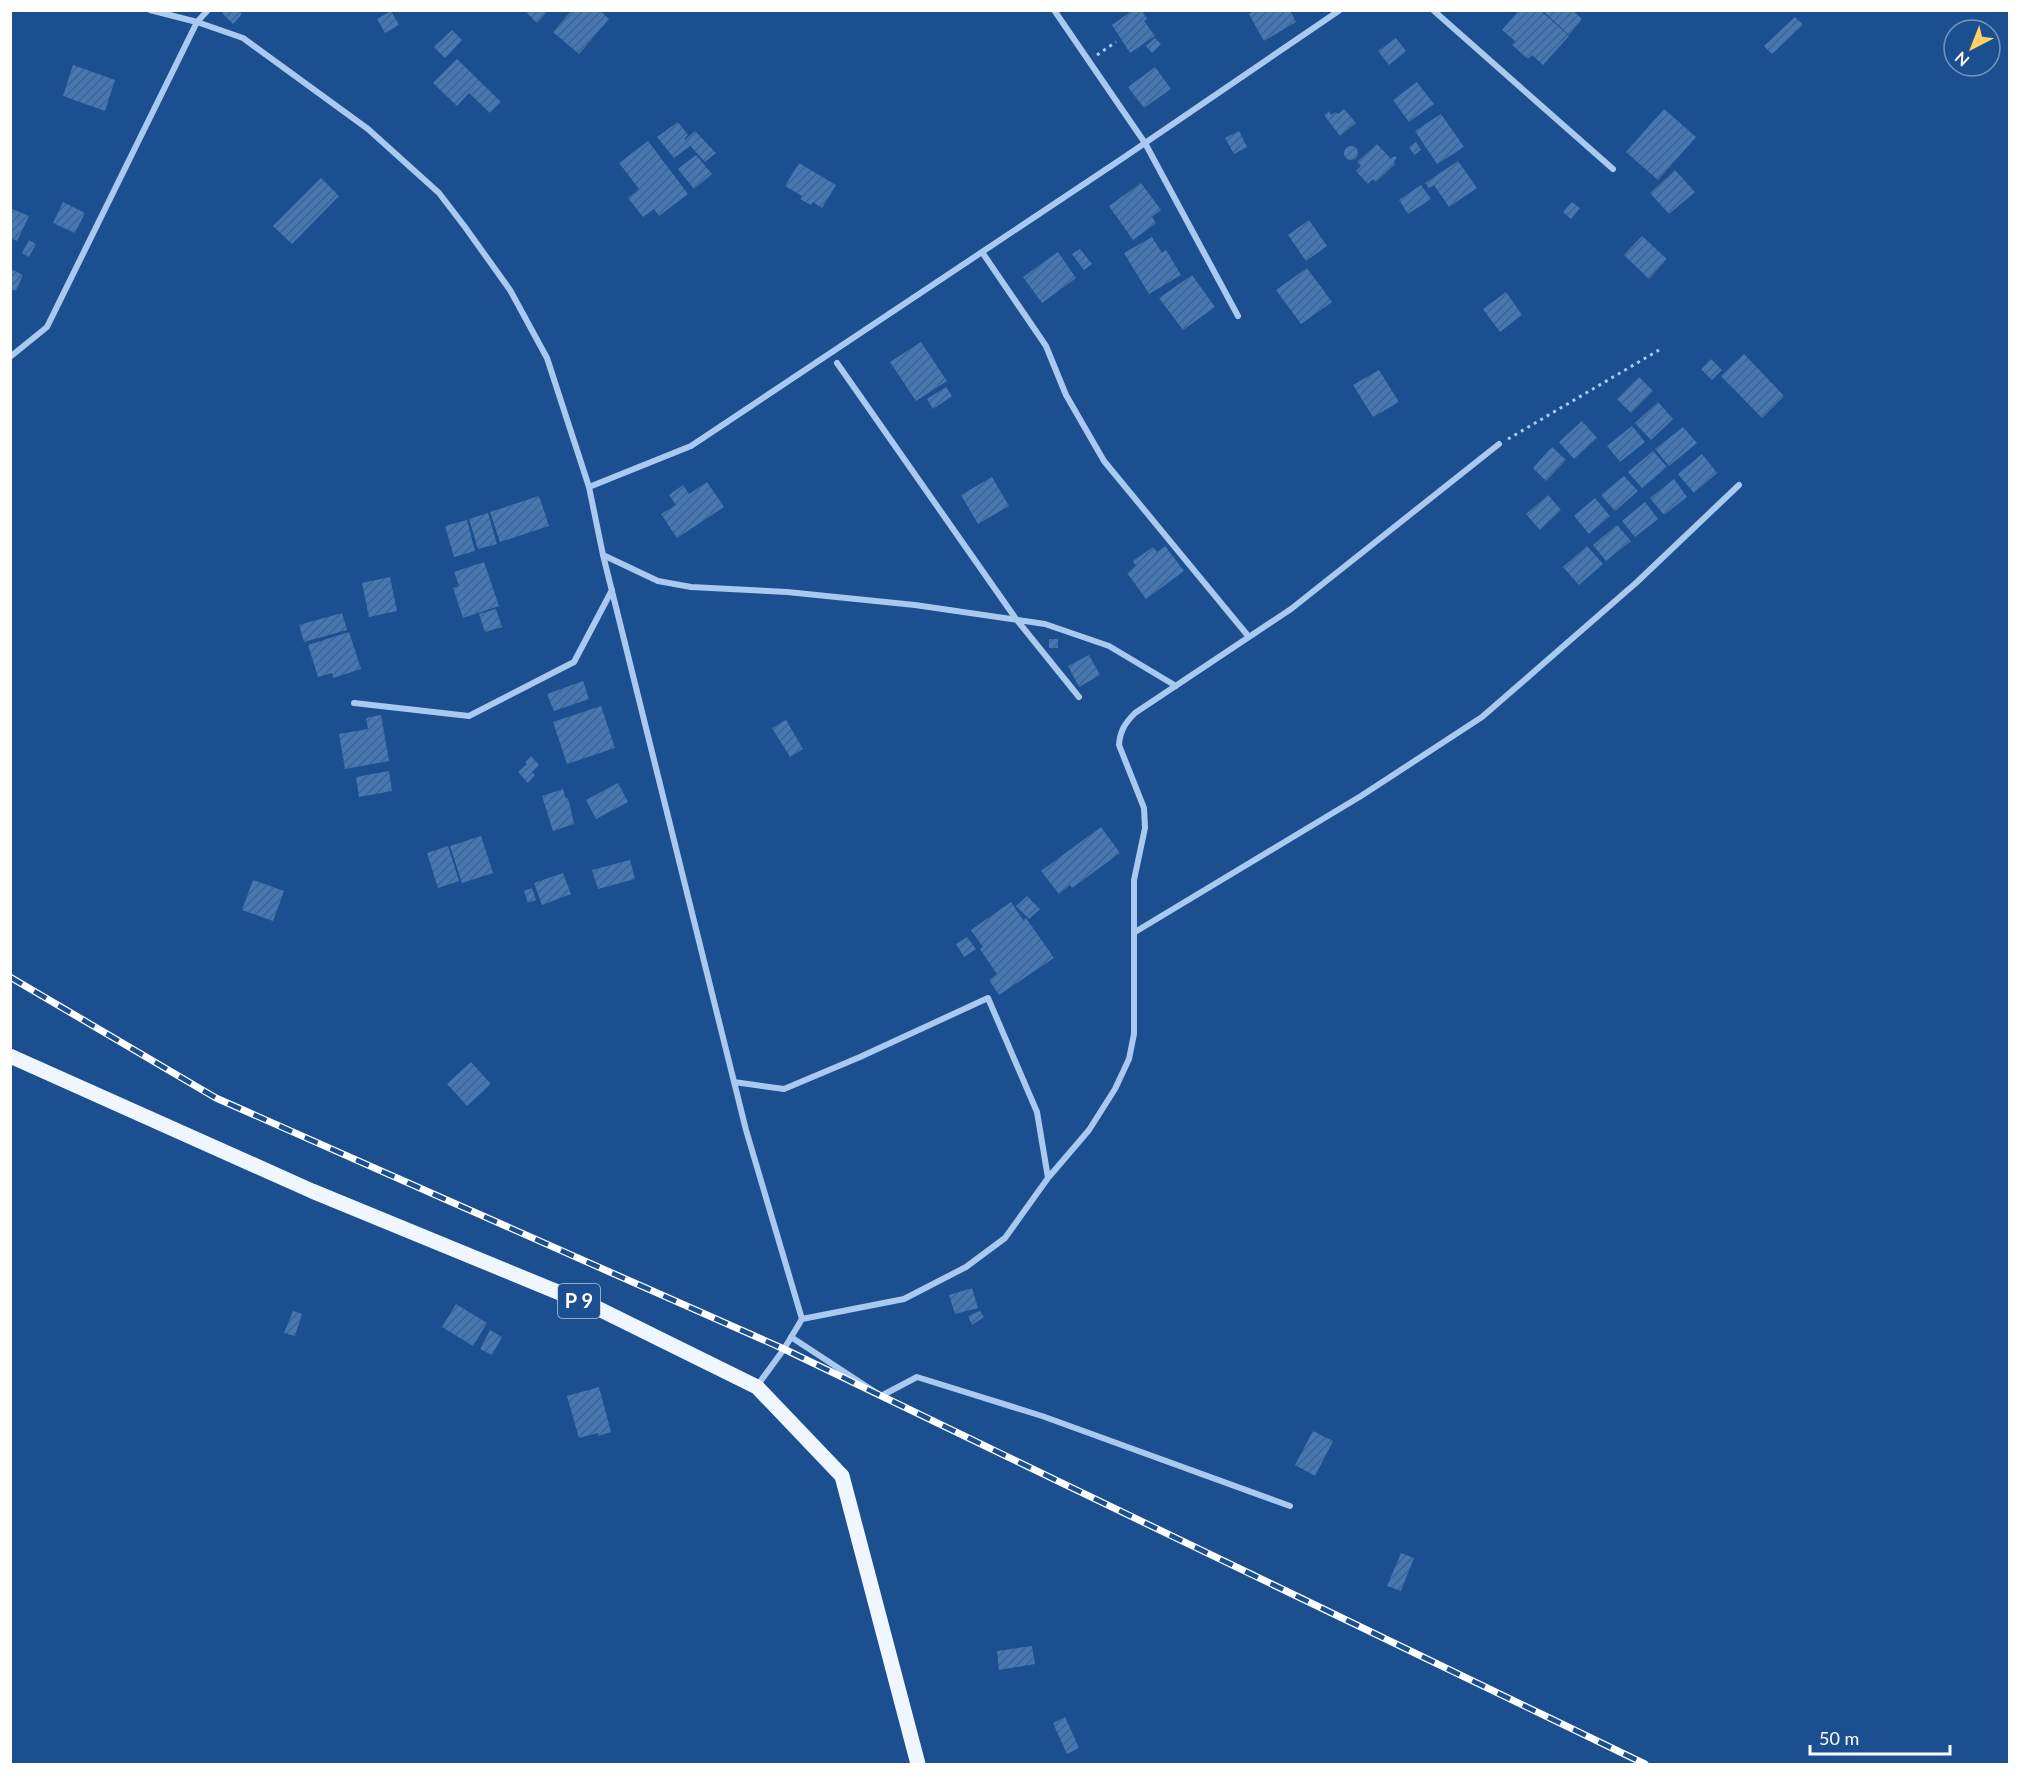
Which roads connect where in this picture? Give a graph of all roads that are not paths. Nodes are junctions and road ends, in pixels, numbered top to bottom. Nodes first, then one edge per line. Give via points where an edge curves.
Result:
1 (150, 10) edge
2 (208, 10) edge
3 (1053, 10) edge
4 (1340, 10) edge
5 (1433, 10) edge
6 (196, 22) junction
7 (1145, 143) junction
8 (1613, 169) dead end
9 (982, 252) junction
10 (1238, 316) dead end
11 (10, 357) edge
12 (837, 363) dead end
13 (1499, 444) road end
14 (1739, 486) dead end
15 (589, 487) junction
16 (603, 555) junction
17 (612, 589) junction
18 (1016, 620) junction
19 (1249, 637) junction
20 (1176, 686) junction
21 (1079, 697) dead end
22 (354, 703) dead end
23 (1135, 932) junction
24 (10, 1056) edge
25 (734, 1082) junction
26 (1048, 1178) junction
27 (802, 1318) junction
28 (791, 1337) junction
29 (757, 1387) junction
30 (1290, 1506) dead end
31 (918, 1764) edge

1 - 6 street
2 - 6 street
3 - 7 street
4 - 7 street
5 - 8 street
6 - 11 street via 47,327
6 - 15 street via 243,38 368,129 440,193 510,290 547,358
7 - 9 street
7 - 10 street
9 - 15 street via 691,446
9 - 19 street via 1046,346 1066,395 1104,461
12 - 18 street
13 - 19 street via 1291,609
14 - 23 street via 1637,582 1482,717 1361,796
15 - 16 street
16 - 17 street
16 - 18 street via 658,581 691,587 787,592
17 - 22 street via 574,662 469,716
17 - 25 street
18 - 20 street via 1045,624 1109,646
18 - 21 street
19 - 20 street
20 - 23 street via 1135,713 1125,722 1120,735 1119,745 1144,808 1145,828 1134,880
23 - 26 street via 1134,1034 1129,1059 1089,1130
24 - 29 main road, P 9 via 312,1191 598,1309
25 - 26 street via 783,1089 988,998 1037,1112
25 - 27 street
26 - 27 street via 1005,1238 966,1267 904,1299
27 - 28 street
28 - 29 street
28 - 30 street via 881,1396 917,1377 1042,1416
29 - 31 main road, P 9 via 842,1476

